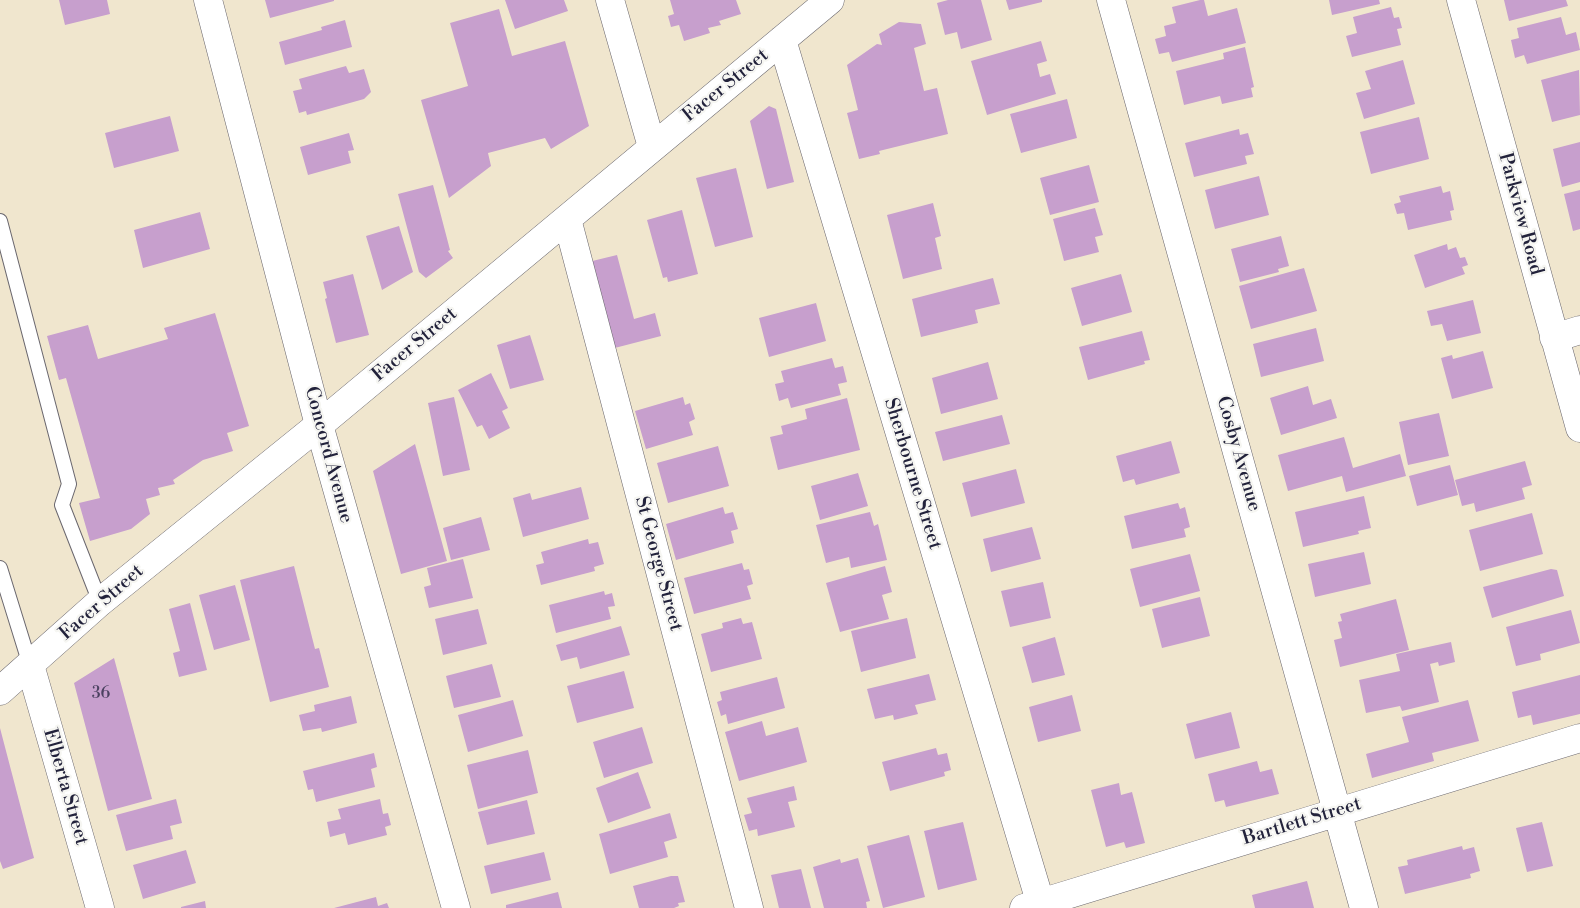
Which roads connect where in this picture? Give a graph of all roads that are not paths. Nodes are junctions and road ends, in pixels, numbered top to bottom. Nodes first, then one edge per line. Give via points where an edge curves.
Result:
1 (208, 0) edge
2 (610, 0) edge
3 (830, 0) edge
4 (1111, 0) edge
5 (1460, 0) edge
6 (782, 40) junction
7 (652, 147) junction
8 (567, 219) junction
9 (0, 221) edge
10 (1580, 330) edge
11 (1554, 338) junction
12 (319, 425) junction
13 (1580, 428) edge
14 (0, 568) edge
15 (100, 602) junction
16 (30, 665) junction
17 (0, 691) edge
18 (1580, 738) edge
19 (1338, 811) junction
20 (1036, 906) edge
21 (100, 908) edge
22 (456, 908) edge
23 (749, 908) edge
24 (1364, 908) edge

1 - 12 street, Concord Avenue
2 - 7 street
3 - 6 street, Facer Street
4 - 19 street, Cosby Avenue
5 - 11 street, Parkview Road
6 - 7 street, Facer Street
6 - 20 street, Sherbourne Street
7 - 8 street, Facer Street
8 - 12 street, Facer Street
8 - 23 street, St George Street
9 - 15 lane via 69,484 62,505
10 - 11 street
11 - 13 street, Parkview Road
12 - 15 street, Facer Street
12 - 22 street, Concord Avenue
14 - 16 lane
15 - 16 street, Facer Street
16 - 17 street, Facer Street
16 - 21 street, Elberta Street
18 - 19 street, Bartlett Street
19 - 20 street, Bartlett Street
19 - 24 street, Cosby Avenue

